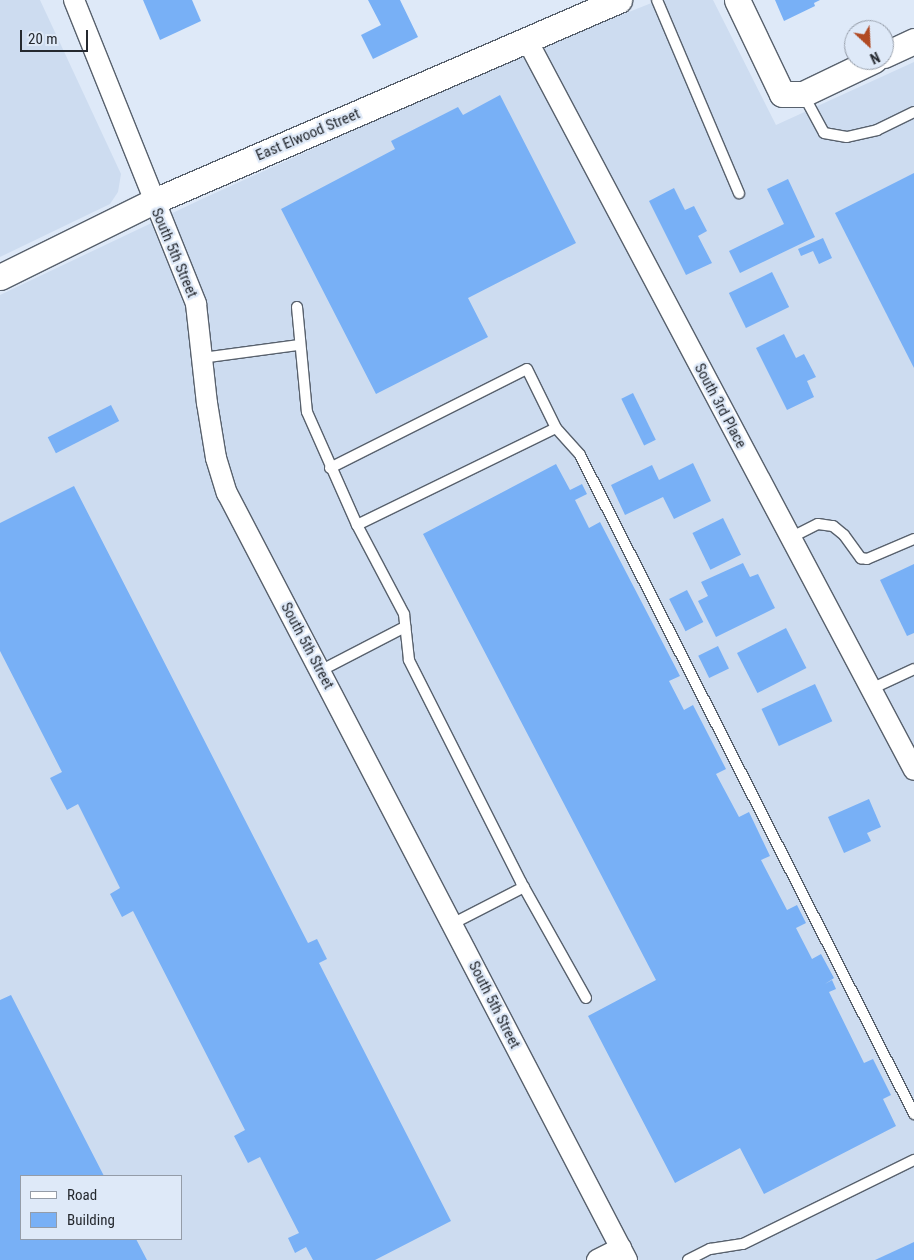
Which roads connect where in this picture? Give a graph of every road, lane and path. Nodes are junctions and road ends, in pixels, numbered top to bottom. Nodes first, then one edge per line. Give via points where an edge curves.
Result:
1 (74, 0) edge
2 (657, 0) edge
3 (737, 0) edge
4 (606, 2) edge
5 (526, 40) junction
6 (914, 41) edge
7 (894, 50) edge
8 (853, 70) edge
9 (803, 94) junction
10 (914, 112) edge
11 (738, 193) dead end
12 (152, 202) junction
13 (0, 277) edge
14 (296, 307) dead end
15 (298, 345) junction
16 (202, 358) junction
17 (556, 428) junction
18 (330, 468) junction
19 (357, 525) junction
20 (790, 538) junction
21 (914, 539) edge
22 (405, 627) junction
23 (914, 669) edge
24 (320, 671) junction
25 (871, 689) junction
26 (914, 770) edge
27 (524, 887) junction
28 (452, 924) junction
29 (586, 998) dead end
30 (914, 1114) edge
31 (914, 1160) edge
32 (624, 1254) edge
33 (597, 1260) edge
34 (688, 1260) edge

1 - 12 street, South 5th Street
2 - 11 lane
3 - 9 street via 782,94
4 - 5 street, East Elwood Street
5 - 12 street, East Elwood Street
5 - 20 street, South 3rd Place
6 - 7 street
8 - 9 street
9 - 10 lane via 824,133 847,137 877,130
12 - 13 street, East Elwood Street
12 - 16 street, South 5th Street via 196,304
14 - 15 lane
15 - 16 lane
15 - 18 lane via 307,412
16 - 24 street, South 5th Street via 216,458 227,492
17 - 18 lane via 527,369
17 - 19 lane
17 - 30 lane via 580,455
18 - 19 lane
19 - 22 lane via 404,614
20 - 21 lane via 818,524 833,526 861,558 867,559
20 - 25 street, South 3rd Place
22 - 24 lane
22 - 27 lane via 409,660
23 - 25 lane
24 - 28 street, South 5th Street
25 - 26 street, South 3rd Place
27 - 28 lane
27 - 29 lane
28 - 32 street, South 5th Street
31 - 34 lane via 742,1244 710,1249
32 - 33 street

